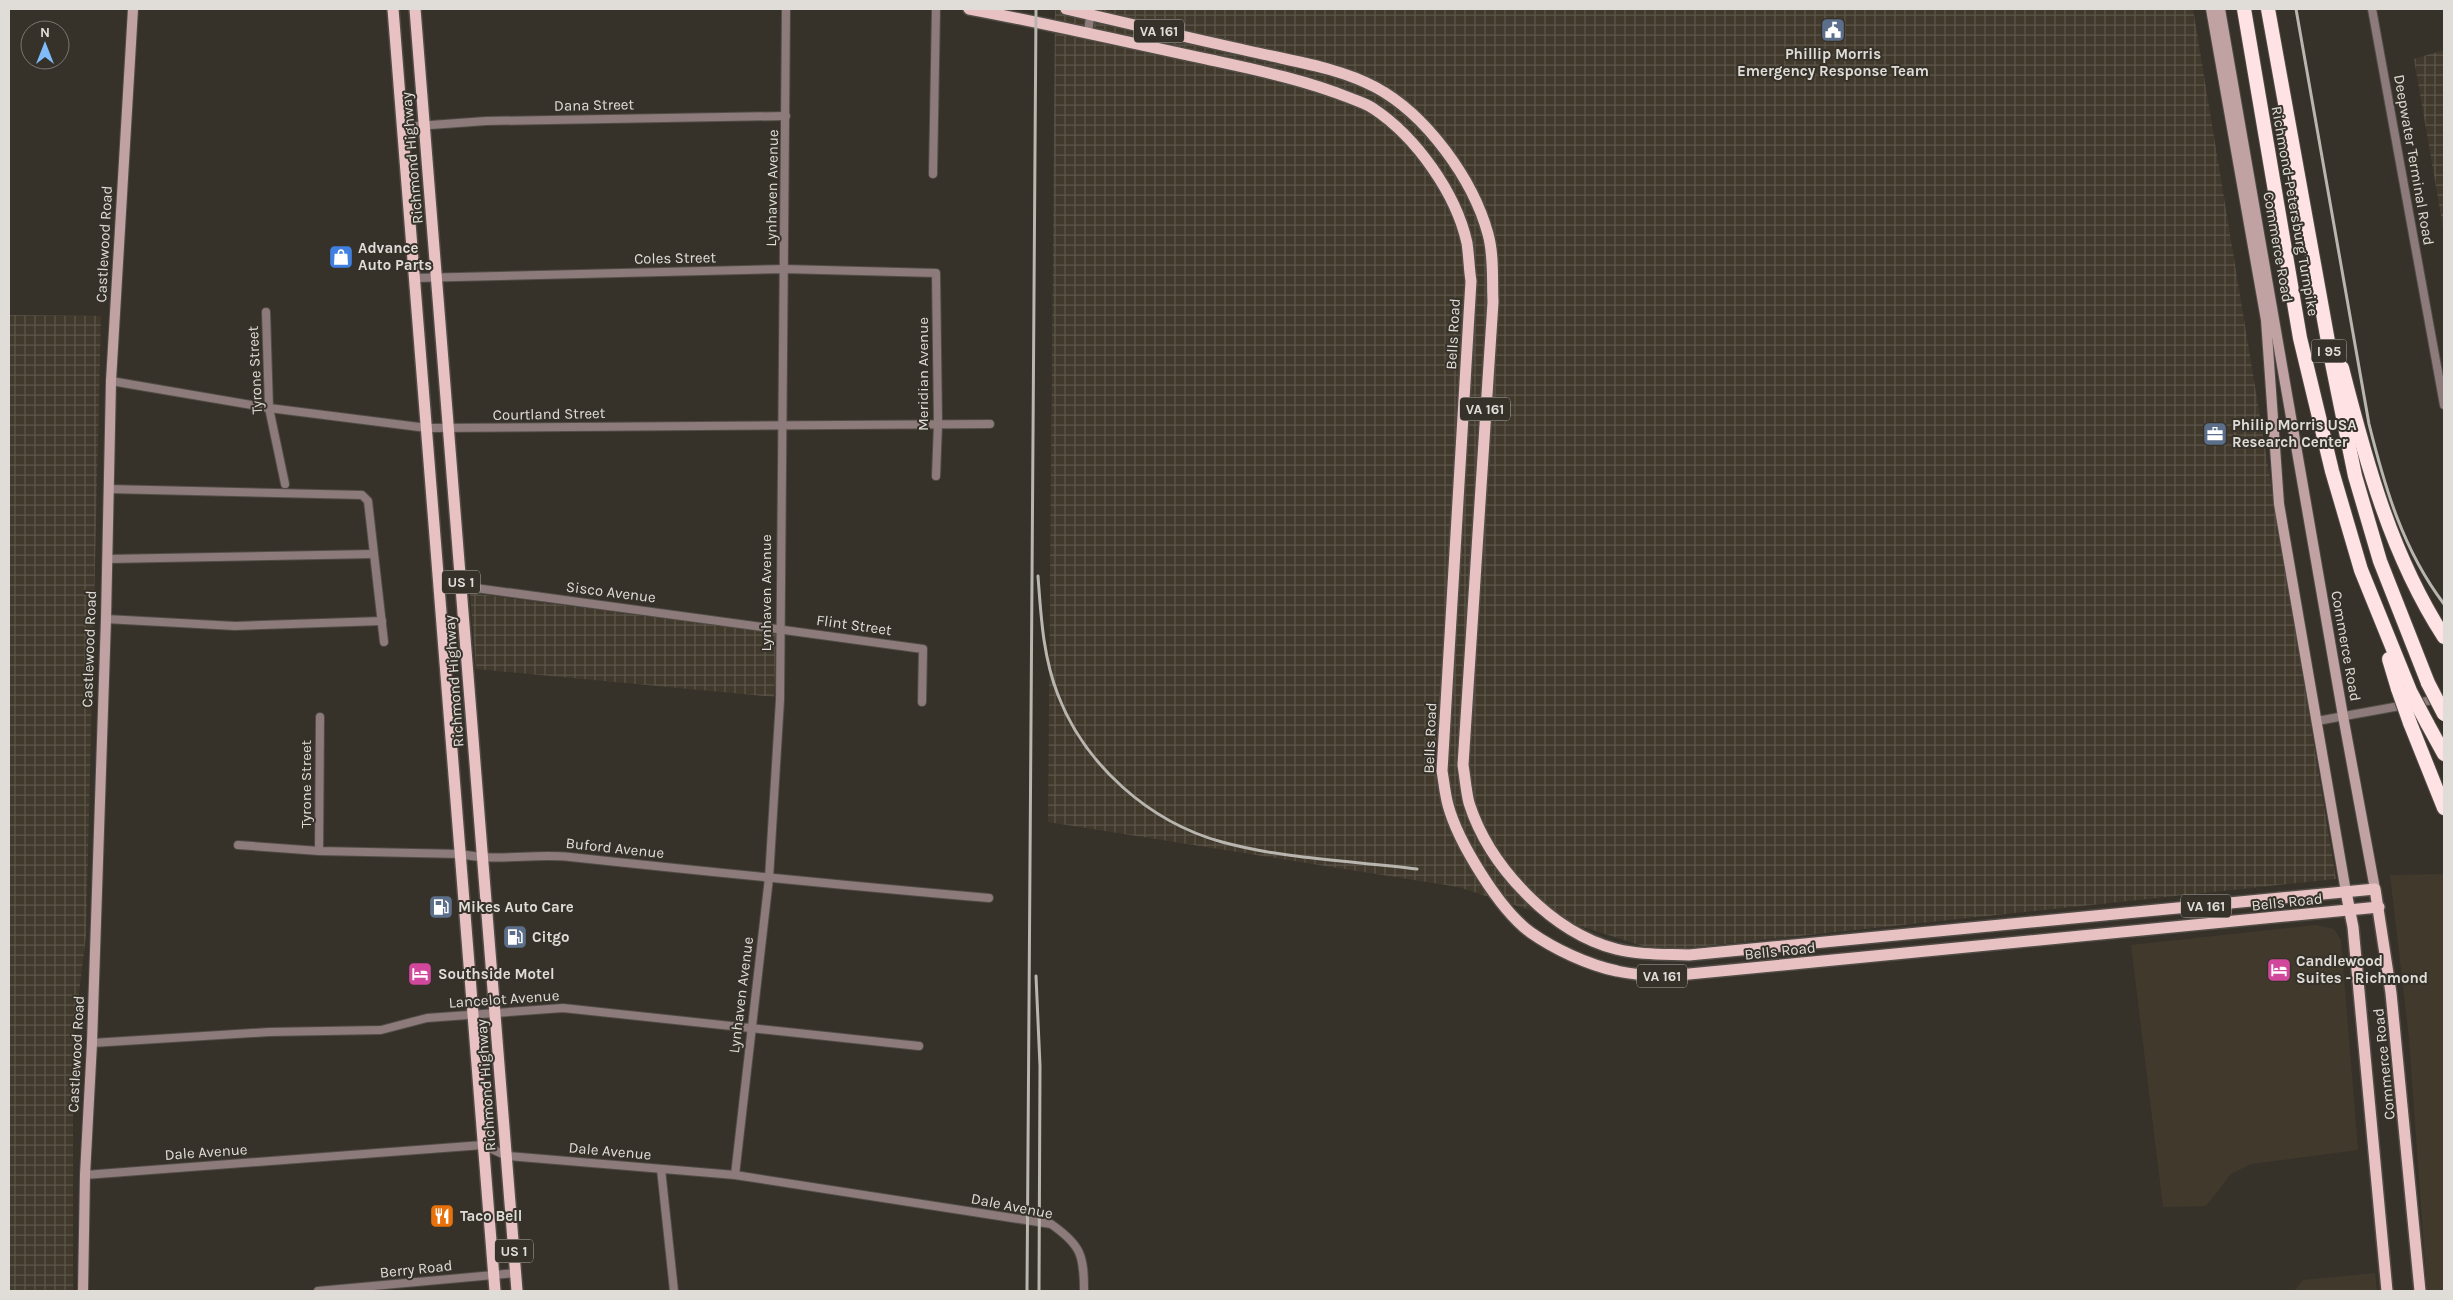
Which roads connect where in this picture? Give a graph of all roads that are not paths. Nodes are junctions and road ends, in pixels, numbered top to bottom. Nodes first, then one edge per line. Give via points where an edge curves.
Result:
1 (133, 9) edge
2 (393, 9) edge
3 (415, 9) edge
4 (786, 9) edge
5 (936, 9) edge
6 (970, 9) edge
7 (1066, 9) edge
8 (2211, 9) edge
9 (2220, 9) edge
10 (2244, 9) edge
11 (2268, 9) edge
12 (2372, 9) edge
13 (1090, 12) edge
14 (1088, 33) junction
15 (1252, 52) junction
16 (1247, 68) junction
17 (786, 116) junction
18 (425, 125) junction
19 (403, 127) junction
20 (933, 174) dead end
21 (2311, 250) junction
22 (784, 269) junction
23 (936, 273) joint
24 (437, 277) junction
25 (415, 278) junction
26 (266, 312) dead end
27 (111, 381) junction
28 (2444, 405) edge
29 (269, 408) junction
30 (1465, 408) junction
31 (1485, 410) junction
32 (938, 424) junction
33 (990, 424) dead end
34 (782, 425) junction
35 (427, 428) junction
36 (449, 428) junction
37 (936, 476) dead end
38 (285, 484) dead end
39 (108, 489) junction
40 (374, 554) junction
41 (107, 559) junction
42 (439, 583) junction
43 (462, 586) junction
44 (106, 619) junction
45 (382, 621) junction
46 (780, 628) junction
47 (2444, 637) edge
48 (384, 642) dead end
49 (1448, 680) junction
50 (1468, 681) junction
51 (2404, 689) junction
52 (2444, 698) edge
53 (922, 702) dead end
54 (2444, 714) edge
55 (2343, 716) junction
56 (320, 717) dead end
57 (2317, 721) junction
58 (2444, 754) edge
59 (2444, 808) edge
60 (238, 845) dead end
61 (320, 851) junction
62 (461, 854) junction
63 (482, 859) junction
64 (769, 878) junction
65 (2376, 889) junction
66 (2346, 892) junction
67 (989, 898) dead end
68 (2379, 907) junction
69 (2350, 911) junction
70 (2066, 919) junction
71 (2069, 938) junction
72 (1780, 946) junction
73 (1782, 966) junction
74 (496, 1012) junction
75 (474, 1014) junction
76 (750, 1028) junction
77 (92, 1043) junction
78 (919, 1046) dead end
79 (484, 1145) junction
80 (507, 1156) junction
81 (661, 1169) junction
82 (735, 1175) junction
83 (85, 1176) junction
84 (516, 1273) junction
85 (494, 1275) junction
86 (354, 1290) edge
87 (83, 1291) edge
88 (318, 1291) edge
89 (495, 1291) edge
90 (517, 1291) edge
91 (674, 1291) edge
92 (1084, 1291) edge
93 (2387, 1291) edge
94 (2420, 1291) edge

1 - 27 main road, Castlewood Road
2 - 19 main road, Richmond Highway / US 1
3 - 18 main road, Richmond Highway / US 1
4 - 17 street, Lynhaven Avenue
5 - 20 street
6 - 14 main road, Bells Road / VA 161
7 - 13 main road, Bells Road / VA 161
8 - 57 main road, Commerce Road via 2266,320 2279,504
9 - 55 main road, Commerce Road
10 - 51 highway, Richmond-Petersburg Turnpike / I 95 via 2300,338 2332,471 2361,570
11 - 21 highway, Richmond-Petersburg Turnpike / I 95
12 - 28 street, Deepwater Terminal Road
13 - 14 street
13 - 15 main road, Bells Road / VA 161
14 - 16 main road, Bells Road / VA 161
15 - 16 main road
15 - 31 main road, Bells Road / VA 161 via 1330,70 1375,87 1404,107 1450,158 1473,193 1488,235 1493,302
16 - 30 main road, Bells Road / VA 161 via 1305,82 1373,108 1407,137 1433,166 1467,243 1471,281
17 - 18 street, Dana Street
17 - 22 street, Lynhaven Avenue
18 - 19 street, Dana Street
18 - 24 main road, Richmond Highway / US 1
19 - 25 main road, Richmond Highway / US 1
21 - 47 highway via 2374,486 2394,543
21 - 54 highway, Richmond-Petersburg Turnpike / I 95, bridge via 2355,476 2380,561 2428,683
22 - 23 street, Coles Street
22 - 24 street, Coles Street
22 - 34 street, Lynhaven Avenue
23 - 32 street, Meridian Avenue
24 - 25 street, Coles Street
24 - 36 main road, Richmond Highway / US 1
25 - 35 main road, Richmond Highway / US 1
26 - 29 street, Tyrone Street
27 - 29 street, Courtland Street
27 - 39 main road, Castlewood Road
29 - 35 street, Courtland Street
29 - 38 street, Tyrone Street
30 - 31 main road
30 - 49 main road, Bells Road / VA 161
31 - 50 main road, Bells Road / VA 161
32 - 33 street, Courtland Street
32 - 34 street, Courtland Street
32 - 37 street, Meridian Avenue
34 - 36 street, Courtland Street
34 - 46 street, Lynhaven Avenue
35 - 36 street, Courtland Street
35 - 42 main road, Richmond Highway / US 1
36 - 43 main road, Richmond Highway / US 1
39 - 40 street via 362,495 368,501
39 - 41 main road, Castlewood Road
40 - 41 street
40 - 45 street
41 - 44 main road, Castlewood Road
42 - 43 street, Sisco Avenue
42 - 62 main road, Richmond Highway / US 1
43 - 46 street, Sisco Avenue
43 - 63 main road, Richmond Highway / US 1
44 - 45 street via 235,626
44 - 77 main road, Castlewood Road
45 - 48 street
46 - 53 street, Flint Street via 924,649
46 - 64 street, Lynhaven Avenue via 780,700
49 - 50 main road
49 - 73 main road, Bells Road / VA 161 via 1442,771 1448,806 1476,866 1501,901 1530,932 1572,955 1616,971 1658,977
50 - 72 main road, Bells Road / VA 161 via 1463,765 1469,803 1498,860 1526,895 1589,940 1616,949 1641,954 1688,955
51 - 58 highway, Richmond-Petersburg Turnpike / I 95, bridge via 2428,723
51 - 59 highway, bridge via 2410,723
52 - 55 street
55 - 57 street
55 - 65 main road, Commerce Road
56 - 61 street, Tyrone Street
57 - 66 main road, Commerce Road
60 - 61 street, Buford Avenue
61 - 62 street, Buford Avenue
62 - 63 street, Buford Avenue
62 - 75 main road, Richmond Highway / US 1
63 - 64 street, Buford Avenue via 546,854
63 - 74 main road, Richmond Highway / US 1
64 - 67 street, Buford Avenue
64 - 76 street, Lynhaven Avenue
65 - 66 main road, Bells Road / VA 161
65 - 68 main road, Commerce Road
66 - 69 main road, Commerce Road
66 - 70 main road, Bells Road / VA 161
68 - 69 main road, Bells Road
68 - 94 main road, Commerce Road via 2398,1048
69 - 71 main road, Bells Road / VA 161
69 - 93 main road, Commerce Road
70 - 71 main road
70 - 72 main road, Bells Road / VA 161
71 - 73 main road, Bells Road / VA 161
72 - 73 main road
74 - 75 street, Lancelot Avenue
74 - 76 street, Lancelot Avenue via 563,1008
74 - 80 main road, Richmond Highway / US 1
75 - 77 street, Lancelot Avenue via 427,1018 381,1030 269,1032
75 - 79 main road, Richmond Highway / US 1
76 - 78 street, Lancelot Avenue
76 - 82 street, Lynhaven Avenue
77 - 83 main road, Castlewood Road
79 - 80 street, Dale Avenue
79 - 83 street, Dale Avenue
79 - 85 main road, Richmond Highway / US 1
80 - 81 street, Dale Avenue
80 - 84 main road, Richmond Highway / US 1
81 - 82 street, Dale Avenue
81 - 91 street
82 - 92 street, Dale Avenue via 1051,1224 1072,1238 1084,1265
83 - 87 main road, Castlewood Road
84 - 85 street, Berry Road
84 - 90 main road, Richmond Highway / US 1
85 - 86 street, Berry Road
85 - 89 main road, Richmond Highway / US 1
86 - 88 street, Berry Road

